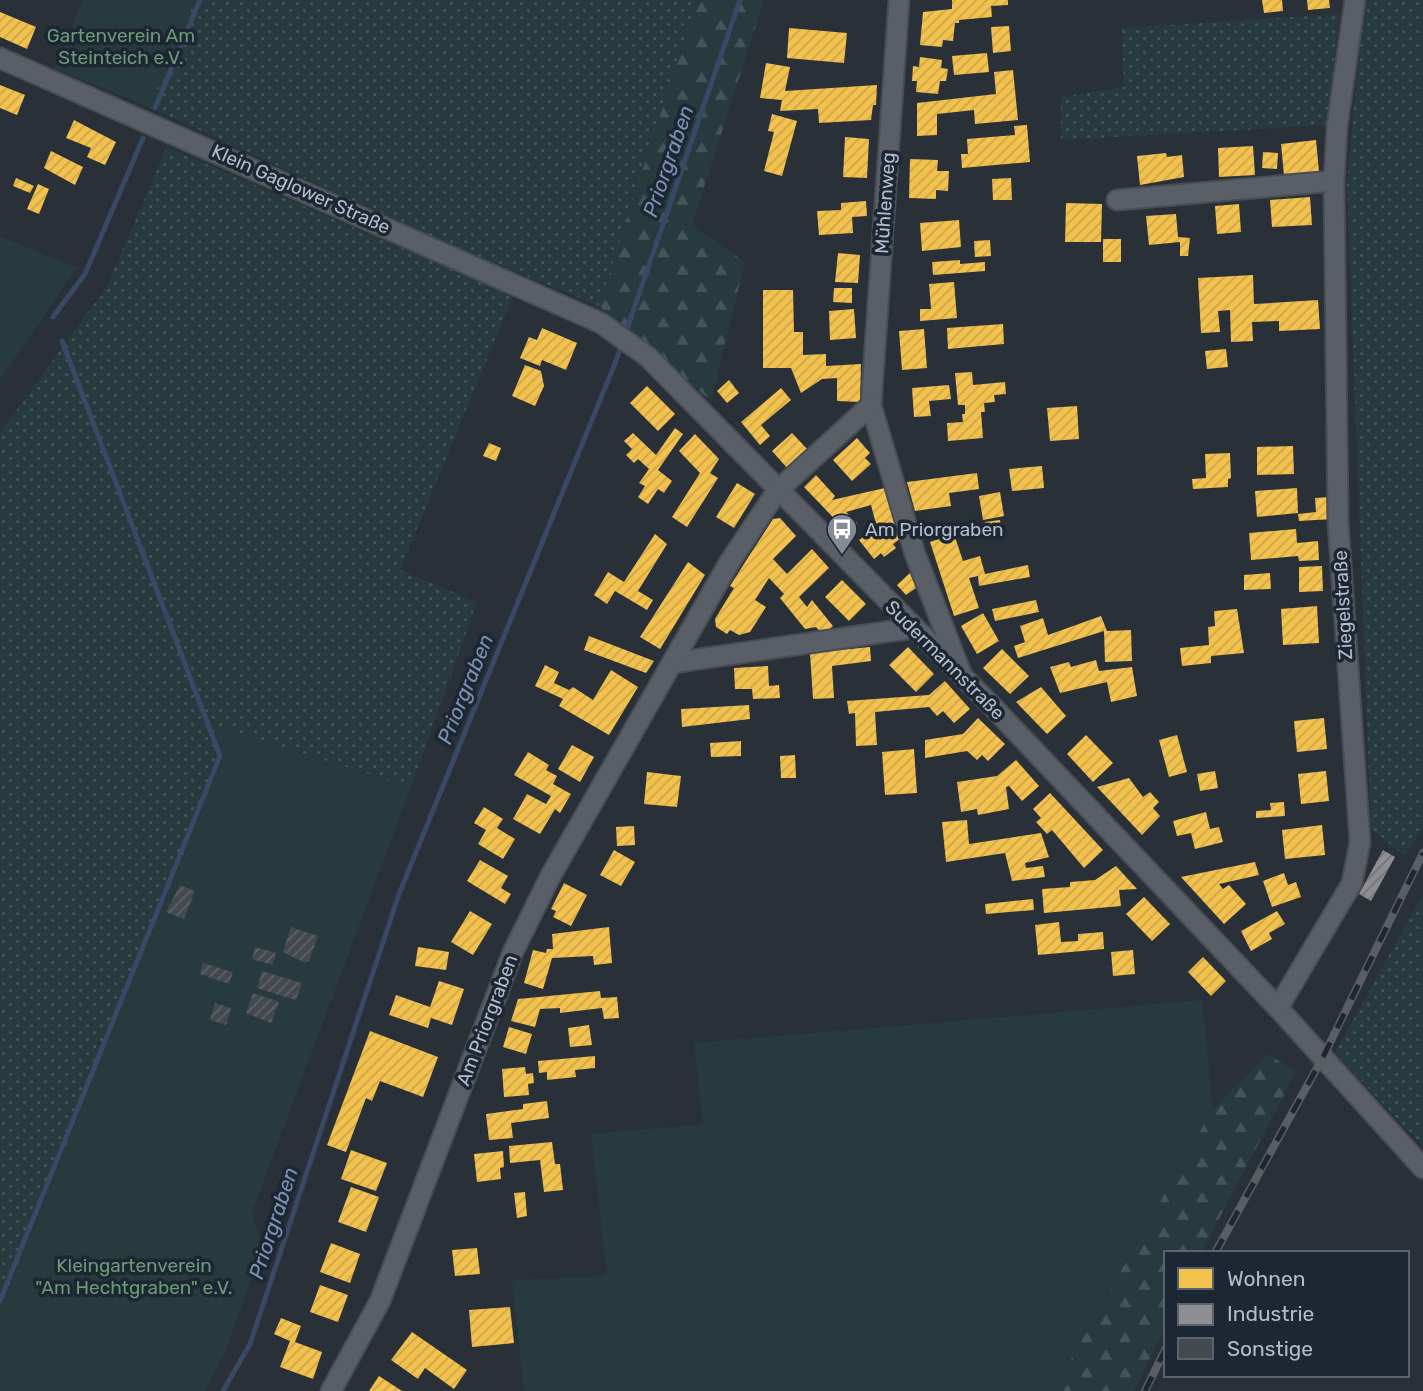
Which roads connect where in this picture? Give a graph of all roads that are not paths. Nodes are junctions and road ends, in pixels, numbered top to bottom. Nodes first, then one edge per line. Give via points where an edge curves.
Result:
1 (899, 0) edge
2 (1355, 0) edge
3 (0, 58) edge
4 (1334, 181) junction
5 (1117, 200) dead end
6 (601, 323) joint
7 (871, 405) junction
8 (777, 491) junction
9 (913, 628) junction
10 (672, 663) junction
11 (963, 680) junction
12 (1279, 1009) junction
13 (1423, 1168) edge
14 (331, 1391) edge

1 - 7 street, Mühlenweg
2 - 4 street, Ziegelstraße
3 - 6 street, Klein Gaglower Straße
4 - 5 street
4 - 12 street, Ziegelstraße via 1338,522 1360,842 1352,883
6 - 8 street, Sudermannstraße via 648,357
7 - 8 street
7 - 11 street, Mühlenweg via 915,554
8 - 9 street, Sudermannstraße
8 - 10 street, Am Priorgraben
9 - 10 street
9 - 11 street, Sudermannstraße
10 - 14 street, Am Priorgraben via 513,952 380,1301
11 - 12 street, Sudermannstraße
12 - 13 street, Sudermannstraße

